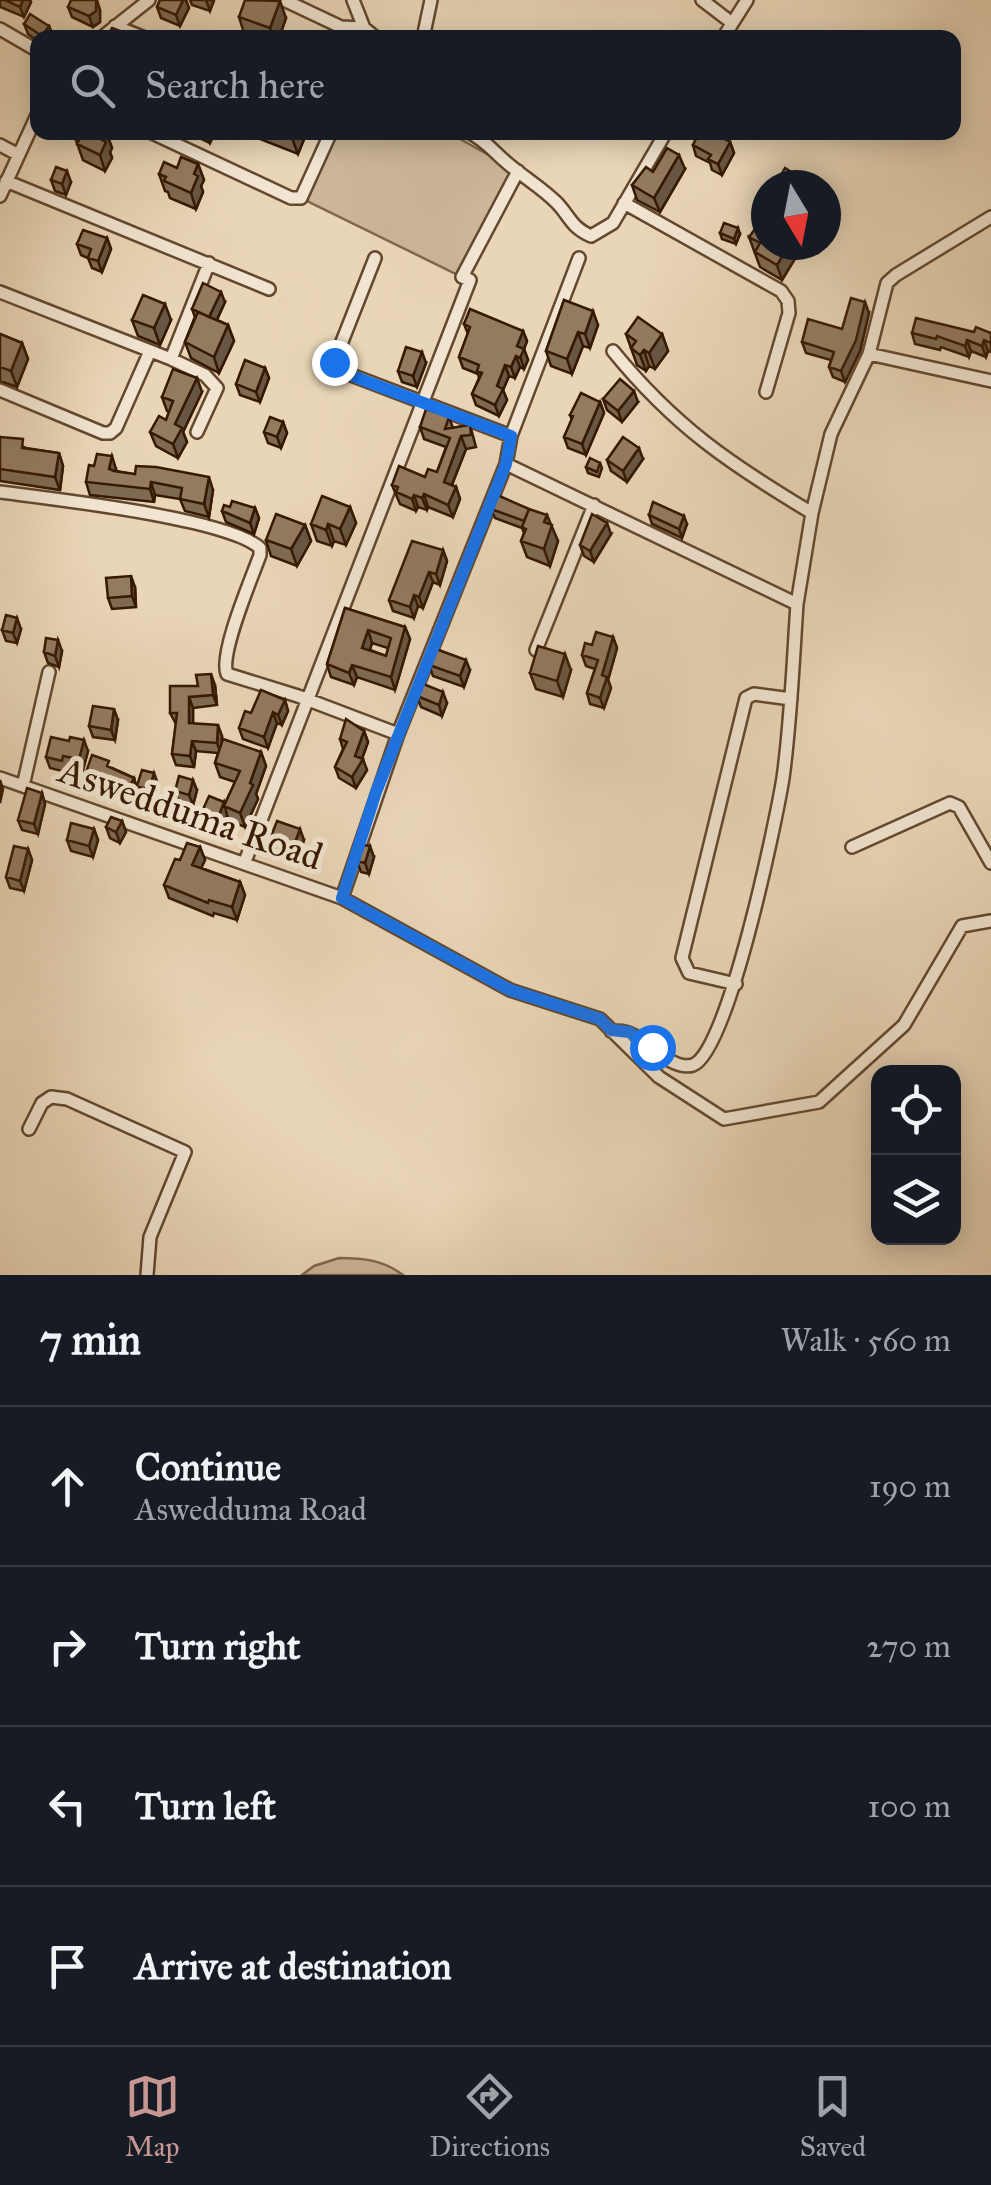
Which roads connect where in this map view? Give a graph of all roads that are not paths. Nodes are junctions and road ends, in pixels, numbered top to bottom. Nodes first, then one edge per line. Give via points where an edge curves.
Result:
1 (149, 0) edge
2 (284, 0) edge
3 (353, 0) edge
4 (431, 0) edge
5 (702, 0) edge
6 (747, 0) edge
7 (138, 4) edge
8 (732, 24) junction
9 (115, 26) junction
10 (0, 29) edge
11 (110, 30) edge
12 (125, 30) edge
13 (354, 30) edge
14 (359, 30) edge
15 (425, 30) edge
16 (728, 30) edge
17 (30, 46) edge
18 (30, 129) edge
19 (167, 140) edge
20 (328, 140) edge
21 (482, 140) edge
22 (661, 140) edge
23 (0, 144) edge
24 (18, 154) junction
25 (518, 171) junction
26 (6, 181) junction
27 (0, 196) edge
28 (624, 204) junction
29 (991, 217) edge
30 (375, 258) dead end
31 (579, 258) dead end
32 (209, 263) junction
33 (269, 289) dead end
34 (0, 292) edge
35 (150, 351) junction
36 (614, 351) dead end
37 (869, 354) junction
38 (171, 359) junction
39 (991, 381) edge
40 (0, 390) edge
41 (766, 392) dead end
42 (424, 402) junction
43 (196, 432) dead end
44 (511, 436) junction
45 (506, 464) junction
46 (0, 492) edge
47 (594, 506) junction
48 (812, 513) junction
49 (797, 604) junction
50 (536, 650) edge
51 (49, 672) dead end
52 (791, 699) junction
53 (309, 700) junction
54 (398, 734) junction
55 (0, 778) edge
56 (23, 786) junction
57 (852, 847) dead end
58 (246, 859) dead end
59 (991, 863) edge
60 (342, 898) junction
61 (991, 921) edge
62 (736, 984) junction
63 (611, 1030) junction
64 (28, 1129) dead end
65 (147, 1275) edge

1 - 7 street
2 - 13 street
3 - 14 street
4 - 15 street
5 - 8 street
6 - 8 street
7 - 9 street
8 - 16 street
9 - 11 street
9 - 12 street
10 - 17 street
18 - 24 street
19 - 20 street via 291,198 301,198 309,186
21 - 25 street
22 - 28 street
23 - 24 street
24 - 26 street
25 - 28 street via 559,205 576,230 591,236 613,223
25 - 42 street via 462,276 470,280
26 - 27 street
26 - 32 street
28 - 41 street via 781,290 789,313
29 - 37 street via 896,274
30 - 42 street via 334,362 338,370
31 - 44 street
32 - 33 street
32 - 38 street
34 - 35 street
35 - 38 street
35 - 40 street via 110,433
36 - 48 street via 694,436
37 - 39 street
37 - 48 street via 831,434
38 - 43 street via 206,375 217,388
42 - 44 street
42 - 53 street
44 - 45 street
45 - 47 street
45 - 54 street
46 - 53 street via 196,524 252,541 260,555 223,664 227,674
47 - 49 street
47 - 50 street
48 - 49 street
49 - 52 street
51 - 56 street
52 - 62 street via 782,783
52 - 62 street via 746,698 682,958 689,973
53 - 54 street
53 - 58 street
54 - 60 street
55 - 56 street, Aswedduma Road
56 - 60 street, Aswedduma Road
57 - 59 street via 950,803
60 - 63 street, Aswedduma Road via 510,990 600,1019
61 - 63 street, Aswedduma Road via 962,926 904,1025 819,1102 724,1119 659,1077
62 - 63 street via 712,1046 689,1066 629,1032
64 - 65 street via 42,1103 67,1099 185,1152 150,1238

